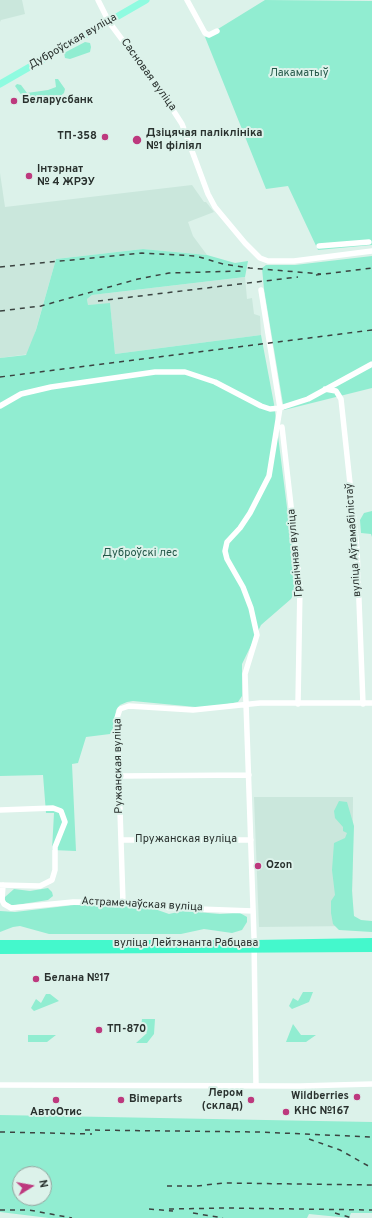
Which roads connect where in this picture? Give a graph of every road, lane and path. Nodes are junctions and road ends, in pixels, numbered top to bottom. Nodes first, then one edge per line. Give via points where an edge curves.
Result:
1 (98, 0) edge
2 (146, 0) edge
3 (188, 0) edge
4 (109, 22) junction
5 (217, 31) dead end
6 (0, 84) edge
7 (369, 242) dead end
8 (319, 246) dead end
9 (372, 252) edge
10 (261, 290) dead end
11 (372, 364) edge
12 (325, 389) junction
13 (0, 406) edge
14 (280, 408) junction
15 (282, 427) dead end
16 (372, 703) edge
17 (246, 704) junction
18 (298, 704) junction
19 (363, 704) junction
20 (248, 775) junction
21 (118, 776) junction
22 (0, 810) edge
23 (121, 840) junction
24 (251, 840) junction
25 (2, 885) edge
26 (123, 903) junction
27 (253, 911) junction
28 (372, 942) edge
29 (0, 944) edge
30 (254, 947) junction
31 (372, 948) edge
32 (0, 950) edge
33 (372, 1084) edge
34 (0, 1085) edge
35 (256, 1086) junction

1 - 4 street, Сасновая вуліца
2 - 4 main road, Дуброўская вуліца
3 - 5 street via 205,33 209,35
4 - 6 main road, Дуброўская вуліца
4 - 9 street, Сасновая вуліца via 182,124 215,207 244,243 260,258 268,261 294,262
7 - 8 street
10 - 14 street
11 - 12 street
12 - 14 street via 308,399
12 - 19 street, вуліца Аўтамабілістаў via 336,391 341,399 357,550
13 - 14 street via 21,394 51,387 155,372 185,372 215,382 261,406 270,409
14 - 17 street via 269,476 250,513 227,542 225,551 245,594 257,635 245,674
15 - 18 street, Гранічная вуліца via 300,585
16 - 19 street
17 - 18 street
17 - 20 street
17 - 21 street, Ружанская вуліца via 193,710 123,707 117,715
18 - 19 street
20 - 21 street
20 - 24 street
21 - 23 street, Ружанская вуліца
22 - 25 street, Астрамечаўская вуліца via 53,808 61,811 65,822 55,847 55,870 52,880 44,885
23 - 24 street, Пружанская вуліца
23 - 26 street, Ружанская вуліца
24 - 27 street
25 - 26 street, Астрамечаўская вуліца via 2,900 11,908 73,902
26 - 27 street, Астрамечаўская вуліца via 152,904 171,908
27 - 30 street
28 - 30 highway, вуліца Лейтэнанта Рабцава
29 - 30 highway, вуліца Лейтэнанта Рабцава
30 - 31 highway, вуліца Лейтэнанта Рабцава
30 - 32 highway, вуліца Лейтэнанта Рабцава
30 - 35 street
33 - 35 street
34 - 35 street

